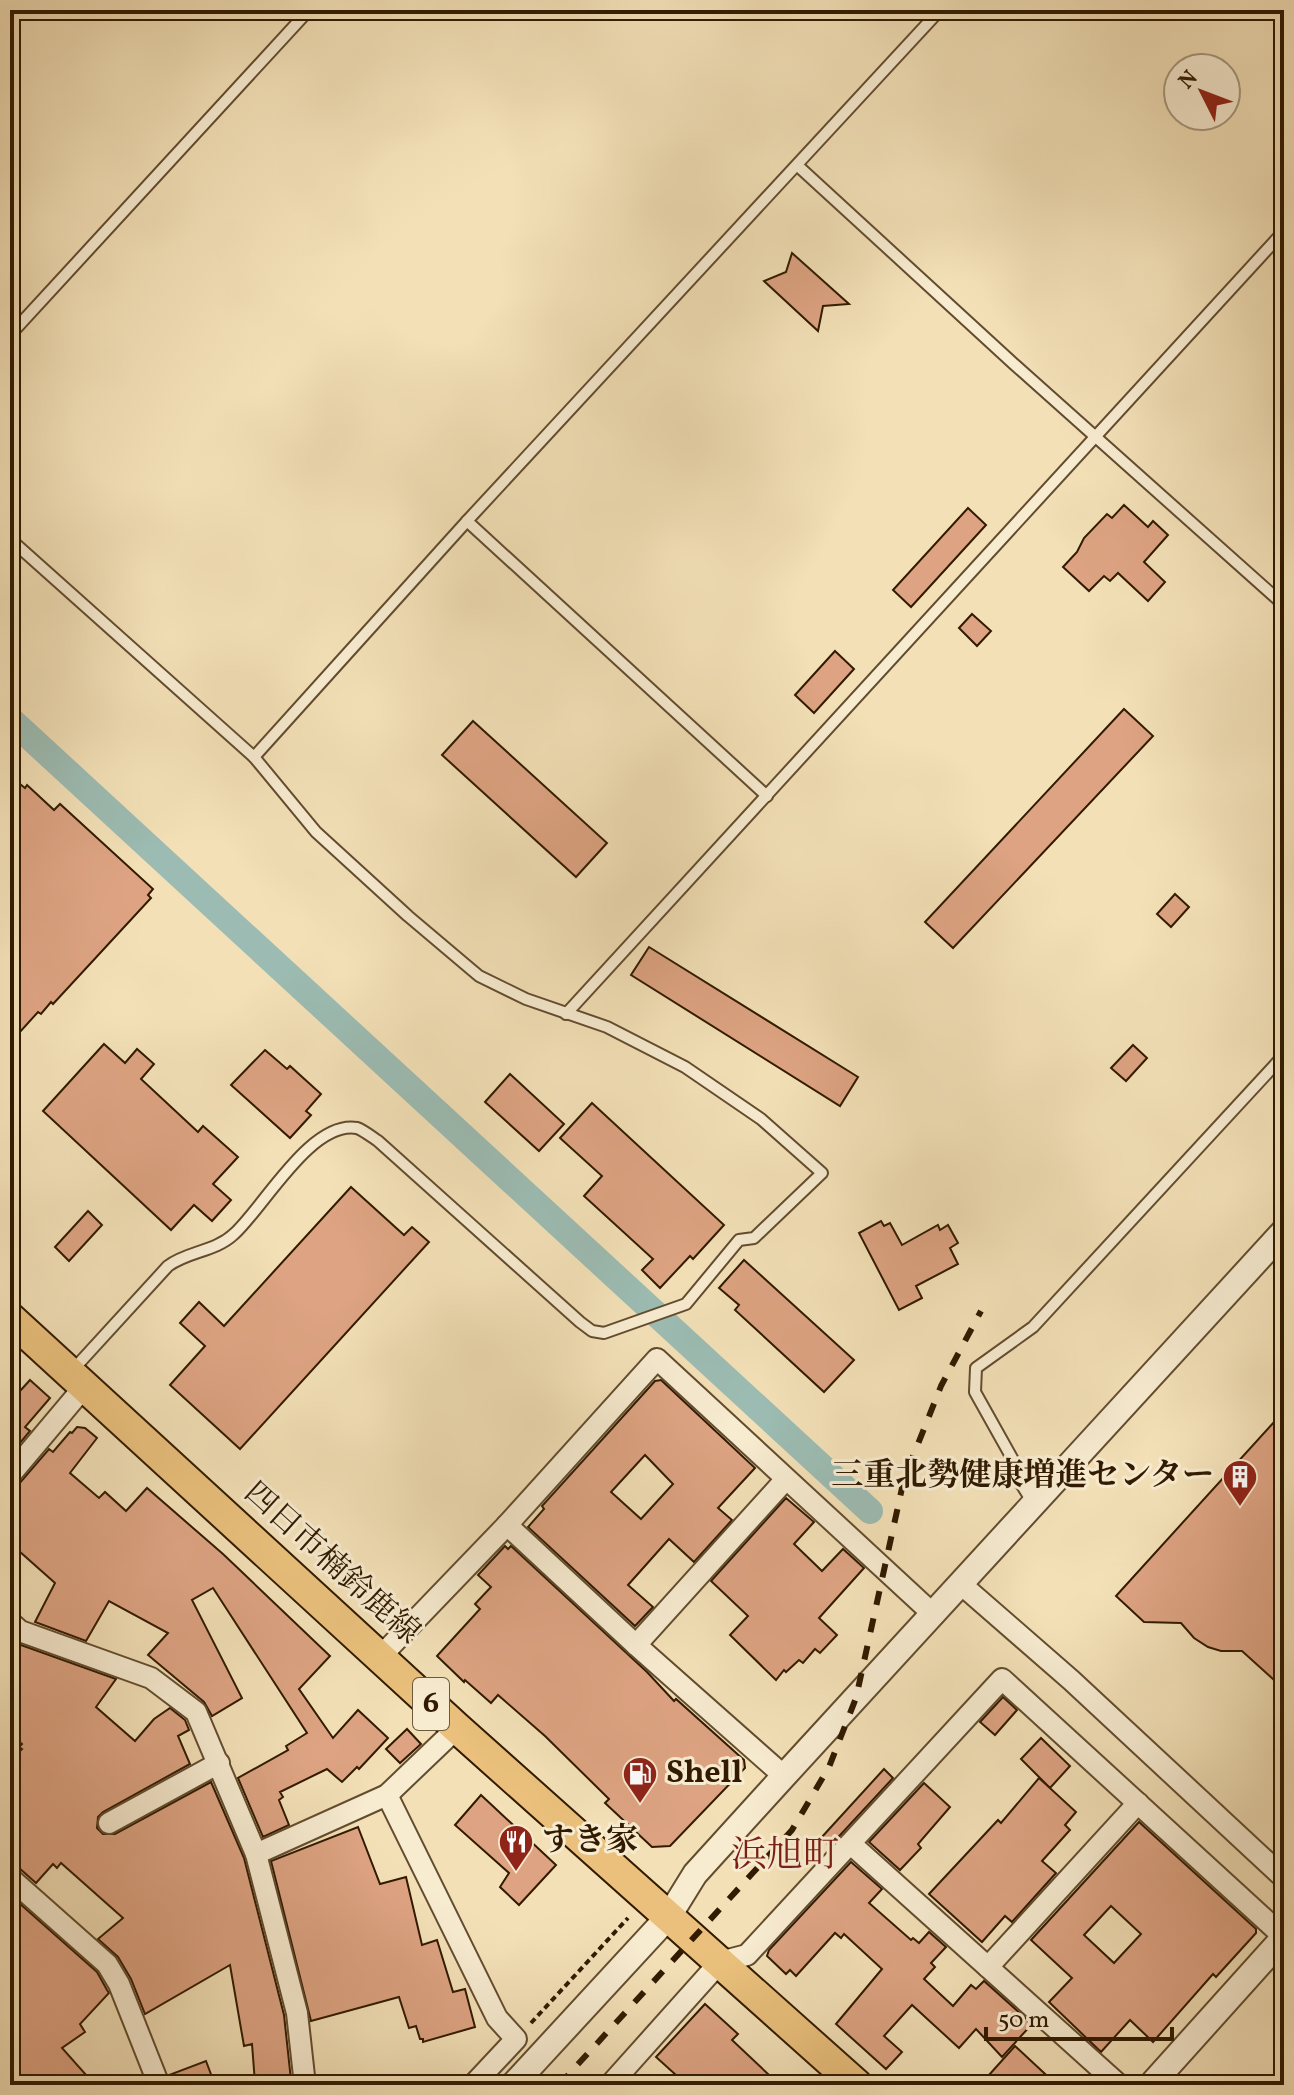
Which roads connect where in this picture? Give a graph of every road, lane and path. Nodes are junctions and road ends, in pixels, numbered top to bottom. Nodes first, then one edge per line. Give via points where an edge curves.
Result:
1 (309, 10) edge
2 (940, 10) edge
3 (798, 166) junction
4 (1284, 231) edge
5 (10, 335) edge
6 (1095, 436) junction
7 (467, 521) junction
8 (10, 539) edge
9 (1284, 605) edge
10 (254, 757) junction
11 (767, 796) junction
12 (566, 1014) junction
13 (1284, 1055) edge
14 (1284, 1231) edge
15 (10, 1318) edge
16 (77, 1380) junction
17 (10, 1475) edge
18 (1022, 1476) joint
19 (786, 1479) junction
20 (1037, 1500) junction
21 (507, 1525) junction
22 (962, 1585) junction
23 (934, 1615) junction
24 (10, 1622) edge
25 (636, 1645) junction
26 (380, 1657) junction
27 (457, 1728) junction
28 (219, 1763) junction
29 (784, 1776) junction
30 (387, 1795) junction
31 (1138, 1803) junction
32 (109, 1823) dead end
33 (851, 1844) junction
34 (256, 1854) junction
35 (1284, 1878) edge
36 (11, 1881) edge
37 (658, 1906) junction
38 (1284, 1937) edge
39 (720, 1962) junction
40 (988, 1967) junction
41 (516, 2039) junction
42 (159, 2085) edge
43 (305, 2085) edge
44 (473, 2085) edge
45 (513, 2085) edge
46 (610, 2085) edge
47 (857, 2085) edge
48 (1119, 2085) edge
49 (1151, 2085) edge

1 - 5 lane
2 - 3 lane
3 - 6 lane
3 - 7 lane
4 - 6 lane
6 - 9 lane
6 - 11 lane
7 - 10 lane
7 - 11 lane
8 - 10 lane
10 - 12 lane via 316,832 479,976
11 - 12 lane
12 - 16 lane via 607,1027 685,1067 761,1119 822,1173 754,1238 739,1240 686,1304 604,1333 592,1331 378,1141 357,1128 330,1131 234,1234 219,1246 181,1256 168,1266
13 - 18 lane via 1033,1327 976,1368 975,1392
14 - 20 street
15 - 16 main road, 四日市楠鈴鹿線 / 6
16 - 17 street
16 - 26 main road, 四日市楠鈴鹿線 / 6
18 - 20 street
19 - 21 street via 657,1359
19 - 23 street
19 - 25 street
20 - 22 street
21 - 25 street
21 - 26 street
22 - 23 street
22 - 35 street
23 - 29 street
24 - 28 street via 20,1631 151,1678 196,1712
25 - 29 street
26 - 27 main road, 四日市楠鈴鹿線 / 6
27 - 30 street
27 - 37 main road, 四日市楠鈴鹿線 / 6
28 - 32 street
28 - 34 street
29 - 37 street via 695,1874
30 - 34 street
30 - 41 street via 497,2018
31 - 33 street via 1002,1679
31 - 38 street
31 - 40 street
33 - 39 street via 747,1955
33 - 40 street
34 - 43 street via 297,2013
36 - 42 street via 107,1964
37 - 39 main road, 四日市楠鈴鹿線 / 6
37 - 41 path
37 - 45 street via 635,1952
38 - 49 street
39 - 46 street
39 - 47 main road, 四日市楠鈴鹿線 / 6
40 - 48 street
41 - 44 street

